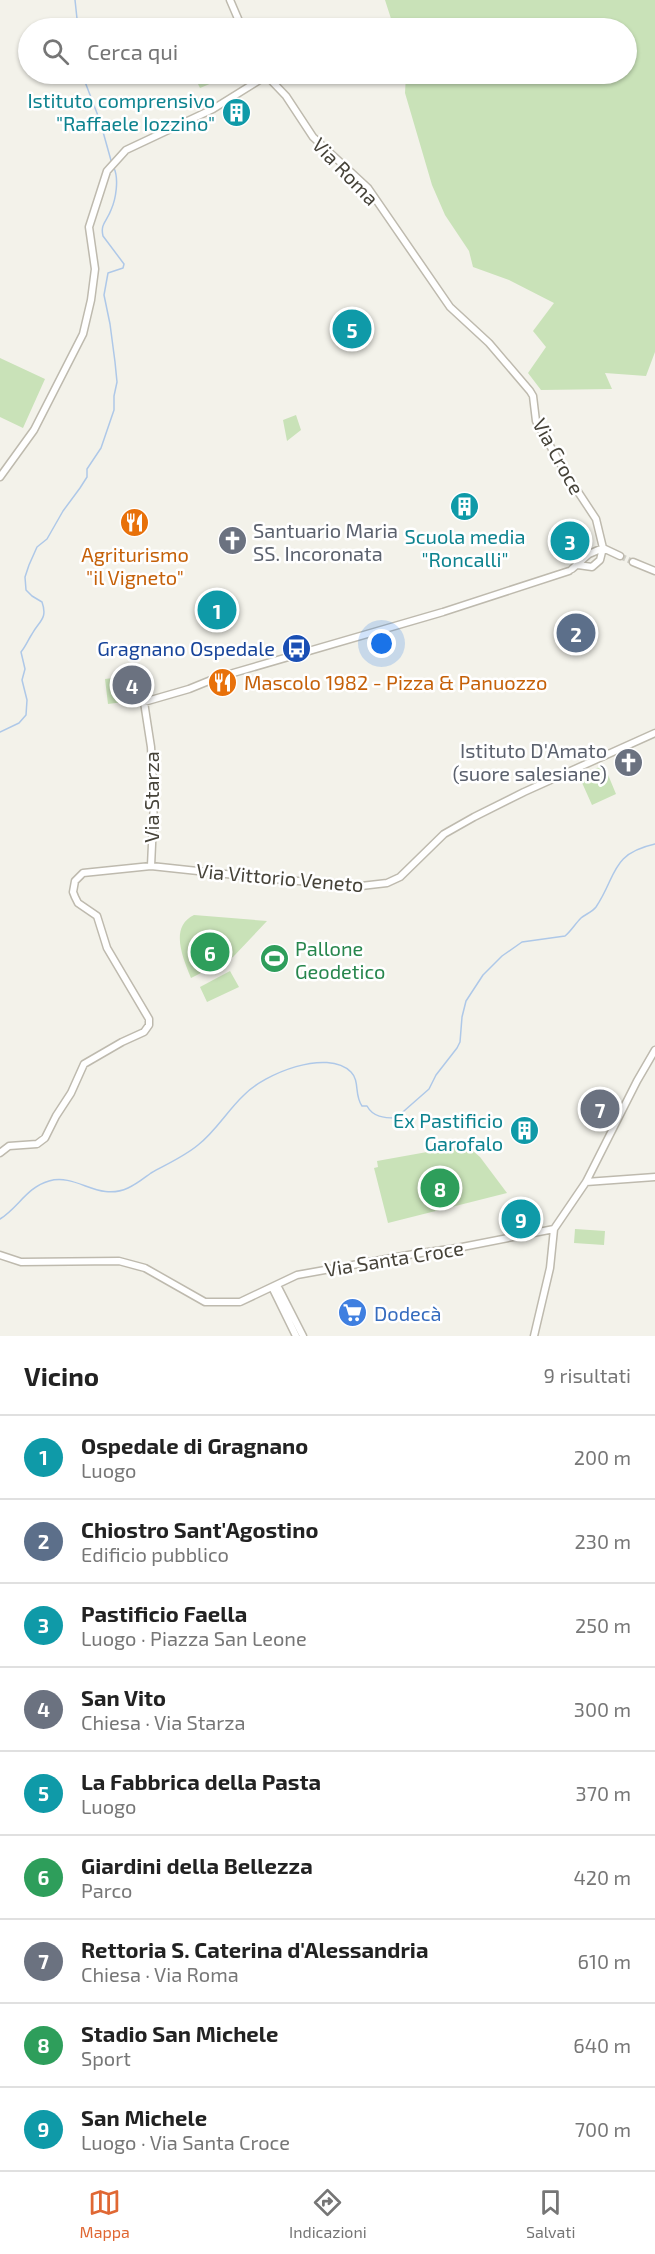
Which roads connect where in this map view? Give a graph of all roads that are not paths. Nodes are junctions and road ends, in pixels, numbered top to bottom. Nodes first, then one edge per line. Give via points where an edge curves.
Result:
1 (230, 0) edge
2 (238, 18) edge
3 (252, 84) edge
4 (275, 84) edge
5 (533, 396) joint
6 (0, 477) edge
7 (603, 548) junction
8 (620, 556) tunnel mouth
9 (633, 562) tunnel mouth
10 (578, 565) junction
11 (655, 571) edge
12 (655, 733) edge
13 (151, 855) junction
14 (138, 866) junction
15 (151, 866) junction
16 (655, 1050) edge
17 (0, 1153) edge
18 (655, 1177) edge
19 (586, 1182) junction
20 (554, 1229) junction
21 (2, 1256) edge
22 (274, 1286) junction
23 (296, 1336) edge
24 (303, 1336) edge
25 (534, 1336) edge

1 - 2 street
3 - 6 street via 213,109 126,150 107,171 89,227 95,269 83,334 34,430
4 - 5 street, Via Roma via 313,137 368,188 450,307 489,344
5 - 7 street, Via Croce via 536,421 596,519
7 - 8 street
7 - 10 street
7 - 10 street via 600,560 592,567
9 - 11 street
10 - 13 street, Via Starza via 568,572 144,702 152,747
12 - 15 street, Via Vittorio Veneto via 474,817 444,834 400,877 387,883 350,885
13 - 14 street
13 - 15 street, Via Starza
14 - 15 street, Via Starza
14 - 17 street, Via Starza via 83,873 75,881 73,891 78,903 97,916 107,948 148,1019 148,1028 84,1064 45,1138 37,1144 9,1146
16 - 19 street
18 - 19 street
19 - 20 street
20 - 22 street, Via Santa Croce via 297,1275
20 - 25 street via 550,1268
21 - 22 street, Via Santa Croce via 21,1262 119,1261 145,1268 206,1302 240,1302
22 - 23 street
22 - 24 street

